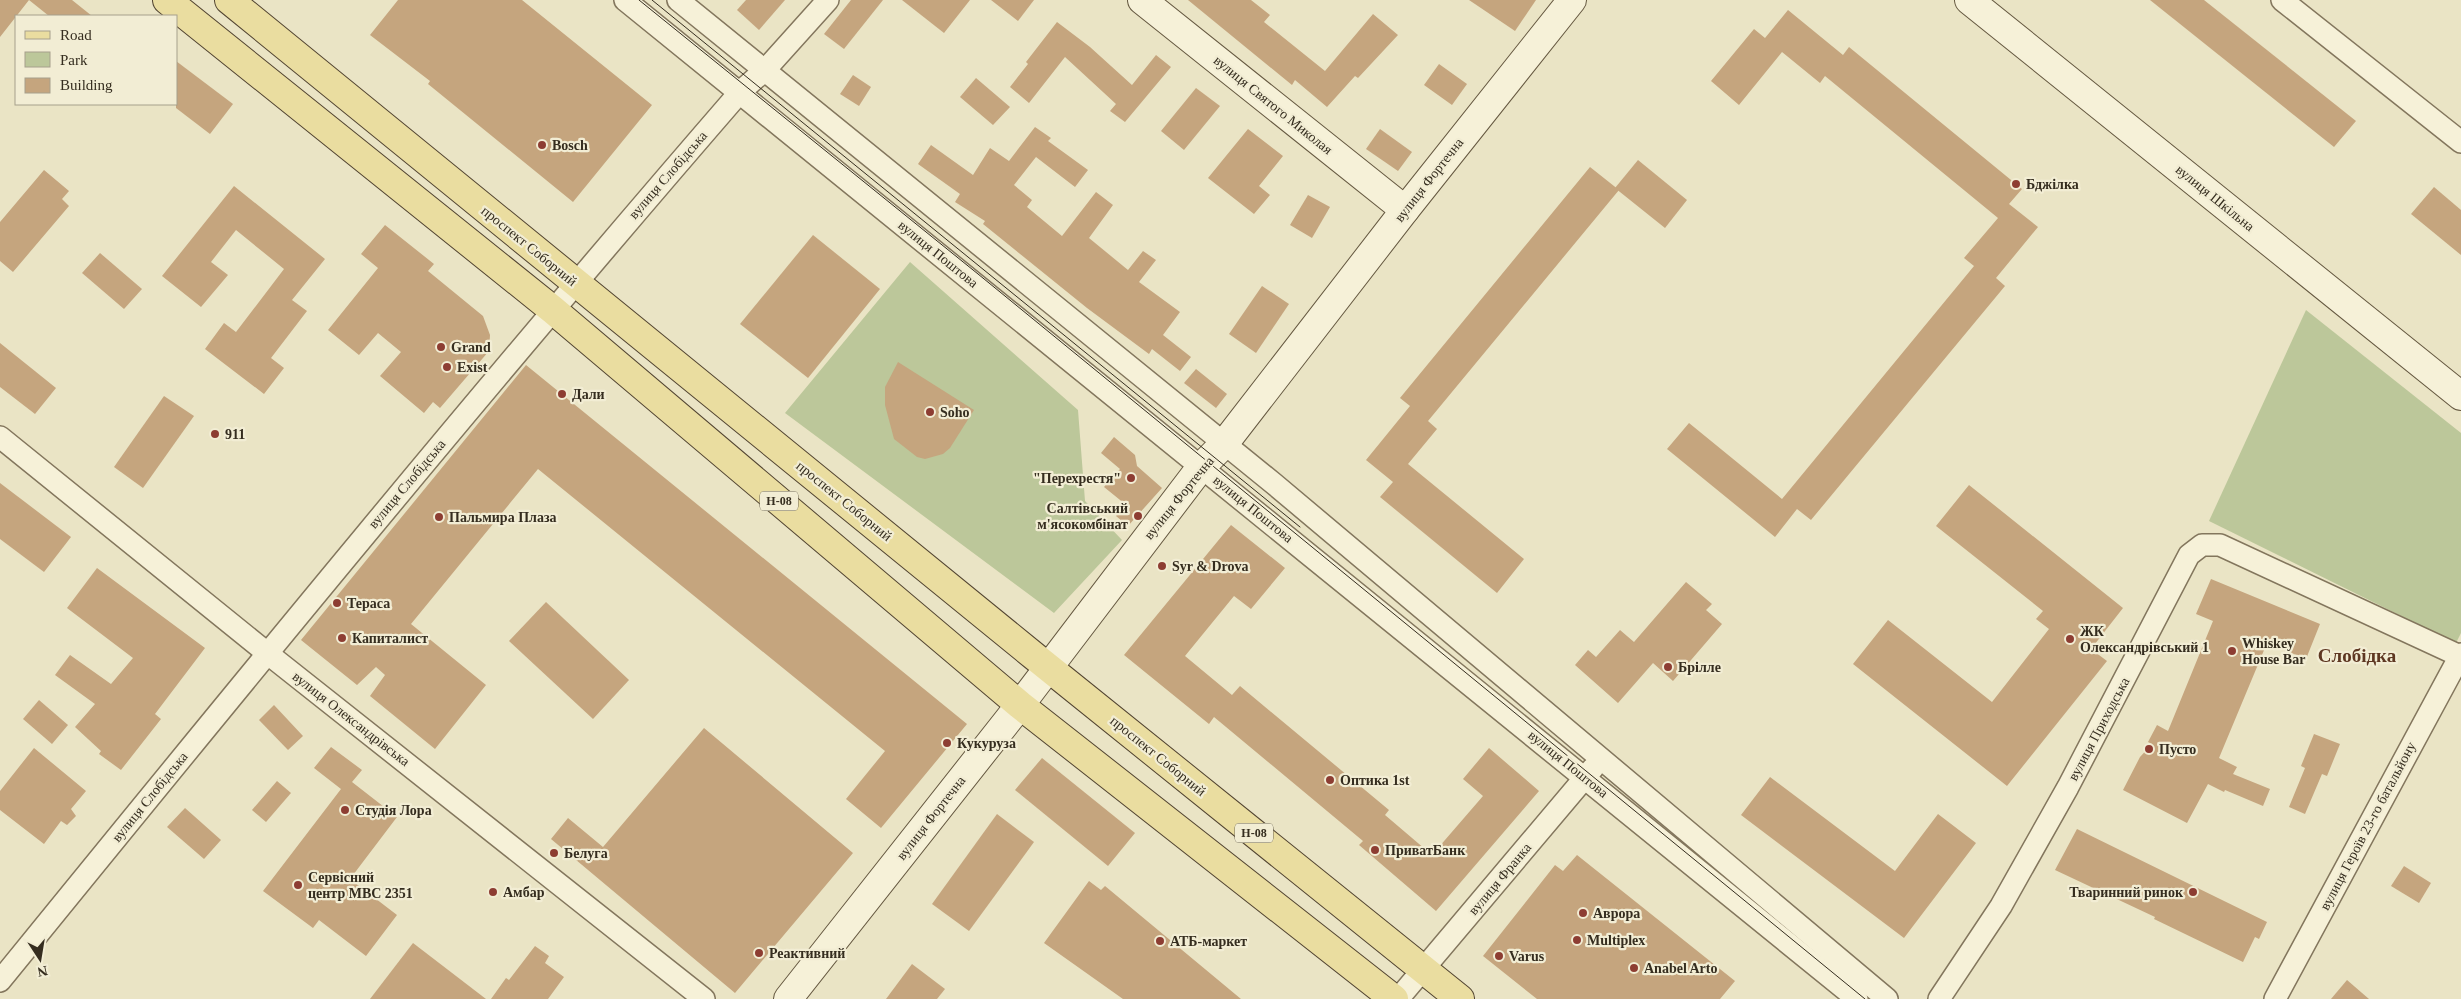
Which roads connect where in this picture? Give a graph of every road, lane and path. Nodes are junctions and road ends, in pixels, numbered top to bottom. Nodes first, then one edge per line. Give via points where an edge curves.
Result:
1 (167, 0) edge
2 (229, 0) edge
3 (625, 0) edge
4 (678, 0) edge
5 (828, 0) edge
6 (1142, 0) edge
7 (1572, 0) edge
8 (1969, 0) edge
9 (2282, 0) edge
10 (765, 70) junction
11 (740, 92) junction
12 (2461, 142) edge
13 (1405, 210) junction
14 (575, 283) junction
15 (553, 310) junction
16 (2461, 396) edge
17 (0, 436) edge
18 (1224, 444) junction
19 (1201, 467) junction
20 (267, 653) junction
21 (2460, 655) edge
22 (1048, 667) junction
23 (1020, 705) junction
24 (1601, 758) junction
25 (1585, 778) junction
26 (1423, 969) junction
27 (0, 981) edge
28 (704, 999) edge
29 (788, 999) edge
30 (1394, 999) edge
31 (1398, 999) edge
32 (1460, 999) edge
33 (1857, 999) edge
34 (1887, 999) edge
35 (1939, 999) edge
36 (2275, 999) edge

1 - 15 main road, Н-08
2 - 14 main road, проспект Соборний / Н-08
3 - 11 street, вулиця Поштова
4 - 10 street, вулиця Поштова
5 - 10 street, вулиця Слобідська
6 - 13 main road, вулиця Святого Миколая
7 - 13 main road, вулиця Фортечна
8 - 16 main road, вулиця Шкільна
9 - 12 street
10 - 11 street, вулиця Слобідська
10 - 18 street, вулиця Поштова
11 - 14 street, вулиця Слобідська
11 - 19 street, вулиця Поштова
13 - 18 main road, вулиця Фортечна
14 - 15 street, вулиця Слобідська
14 - 22 main road, проспект Соборний / Н-08
15 - 20 street, вулиця Слобідська
15 - 23 main road, Н-08
17 - 20 street, вулиця Олександрівська
18 - 19 main road, вулиця Фортечна
18 - 24 street, вулиця Поштова
19 - 22 main road, вулиця Фортечна
19 - 25 street, вулиця Поштова
20 - 27 street, вулиця Слобідська
20 - 28 street, вулиця Олександрівська
21 - 35 street, вулиця Приходська via 2220,546 2202,545 2189,555 2068,787 2001,906
21 - 36 street, вулиця Героїв 23-го батальйону
22 - 23 main road, вулиця Фортечна
22 - 26 main road, проспект Соборний / Н-08
23 - 29 main road, вулиця Фортечна
23 - 30 main road, Н-08
24 - 25 street, вулиця Франка
24 - 34 street, вулиця Поштова
25 - 26 street, вулиця Франка
25 - 33 street, вулиця Поштова
26 - 31 street, вулиця Франка
26 - 32 main road, проспект Соборний / Н-08

